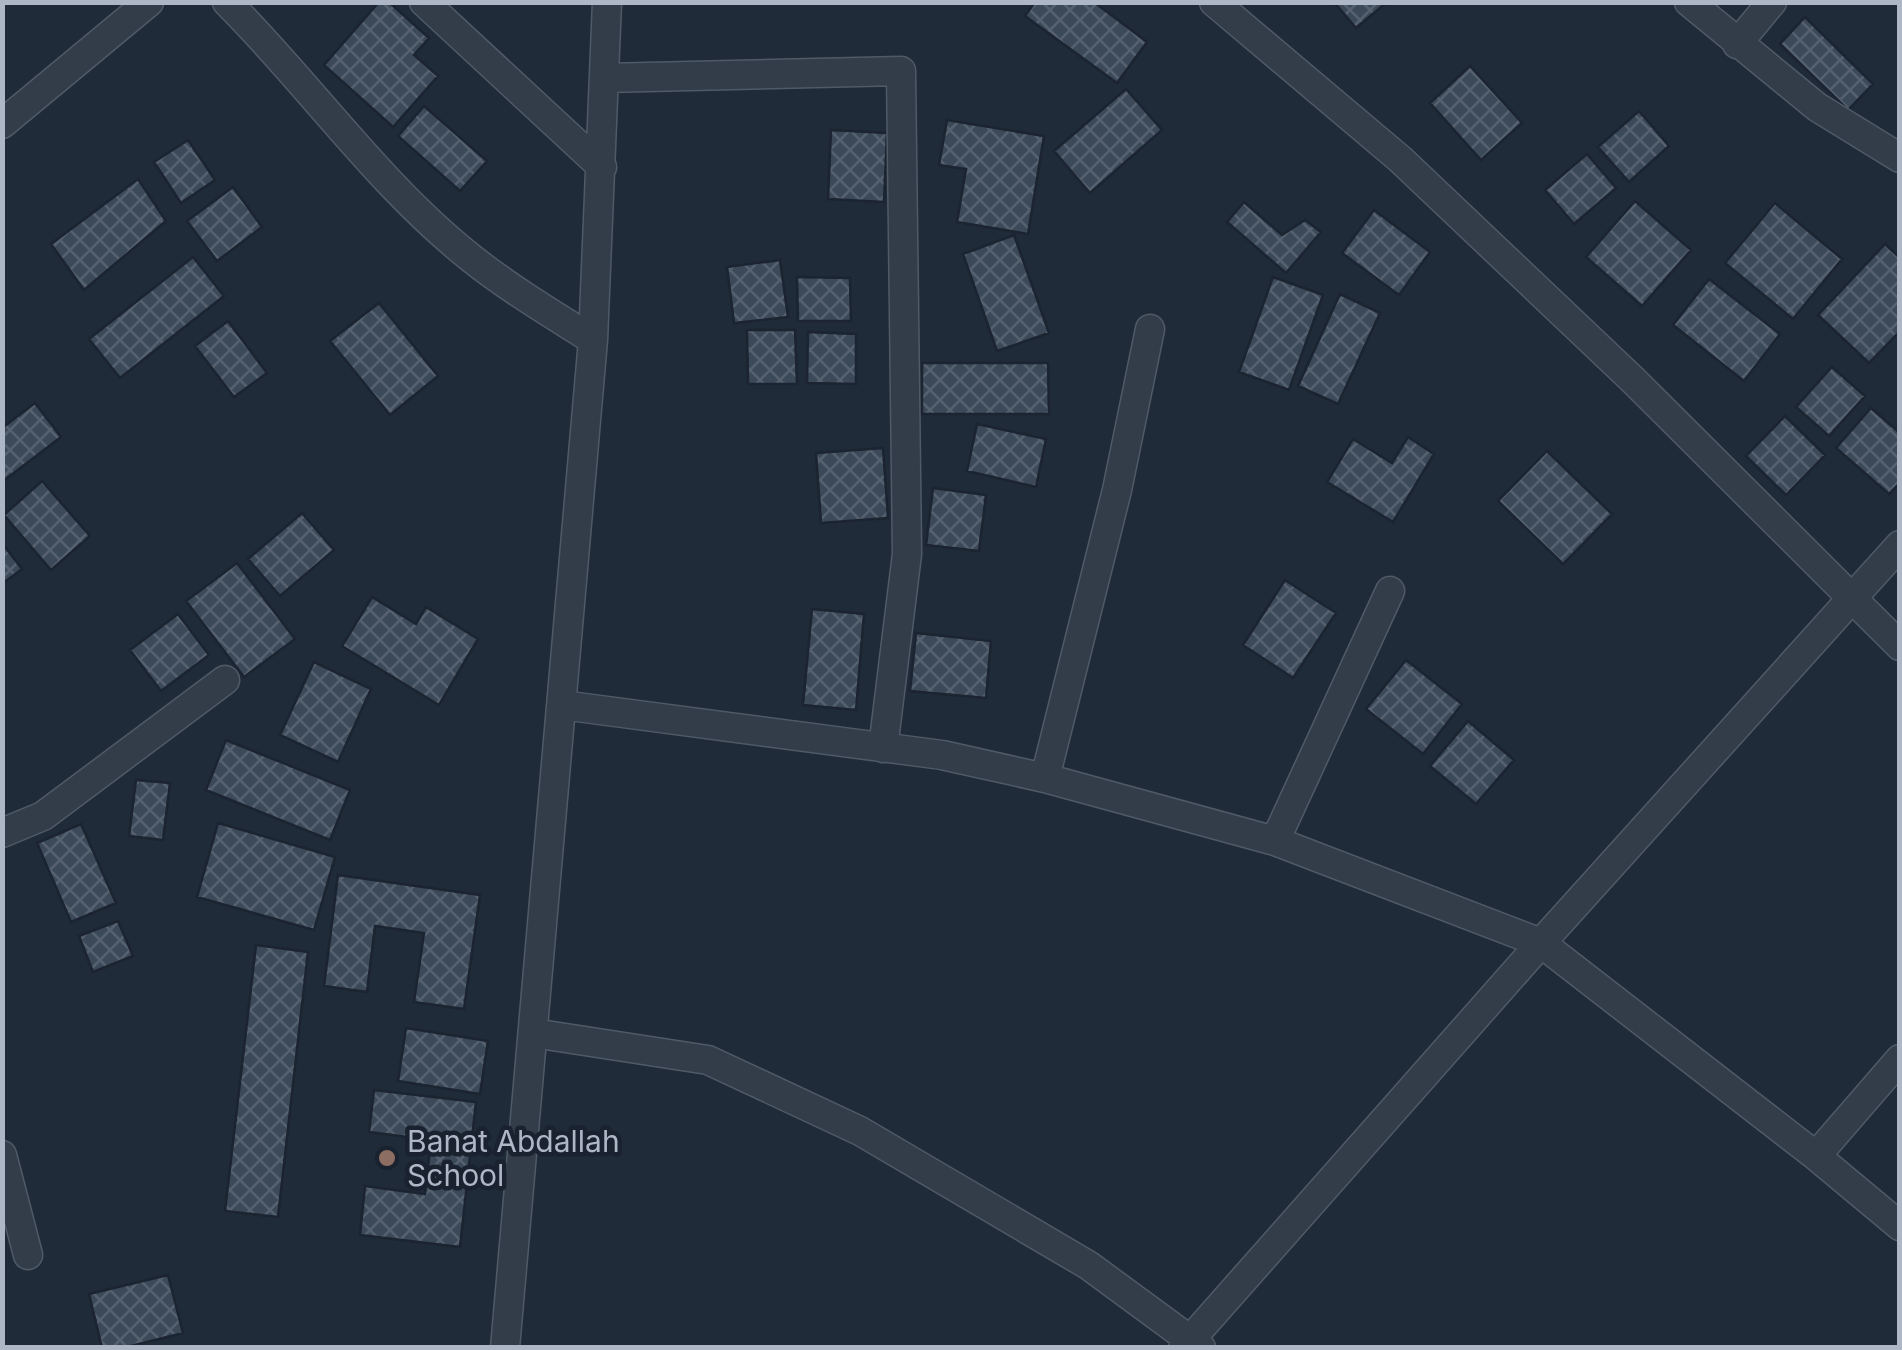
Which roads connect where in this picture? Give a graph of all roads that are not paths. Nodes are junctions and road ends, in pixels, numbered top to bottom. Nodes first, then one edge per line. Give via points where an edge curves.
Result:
1 (149, 2) edge
2 (227, 2) edge
3 (424, 2) edge
4 (608, 2) edge
5 (1214, 2) edge
6 (1688, 2) edge
7 (1772, 2) edge
8 (1737, 44) junction
9 (604, 78) junction
10 (2, 124) edge
11 (1900, 158) edge
12 (602, 167) junction
13 (1150, 329) dead end
14 (593, 340) junction
15 (1900, 545) edge
16 (1390, 591) dead end
17 (1851, 598) junction
18 (1900, 646) edge
19 (225, 680) dead end
20 (562, 705) junction
21 (882, 748) junction
22 (1045, 778) junction
23 (2, 833) edge
24 (1275, 841) junction
25 (1540, 943) junction
26 (533, 1033) junction
27 (1900, 1059) edge
28 (2, 1155) edge
29 (1816, 1156) junction
30 (1900, 1226) edge
31 (28, 1255) dead end
32 (1192, 1344) edge
33 (505, 1348) edge

1 - 10 street
2 - 14 street via 397,189 469,257
3 - 12 street
4 - 9 street
5 - 17 street via 1400,159
6 - 8 street
7 - 8 street
8 - 11 street
9 - 12 street
9 - 21 street via 901,71 906,554
12 - 14 street
13 - 22 street
14 - 20 street
15 - 17 street
16 - 24 street
17 - 18 street
17 - 25 street
19 - 23 street via 43,816
20 - 21 street
20 - 26 street
21 - 22 street
22 - 24 street
24 - 25 street
25 - 29 street
25 - 32 street
26 - 32 street via 708,1060 860,1130 1088,1265
26 - 33 street
27 - 29 street
28 - 31 street
29 - 30 street

